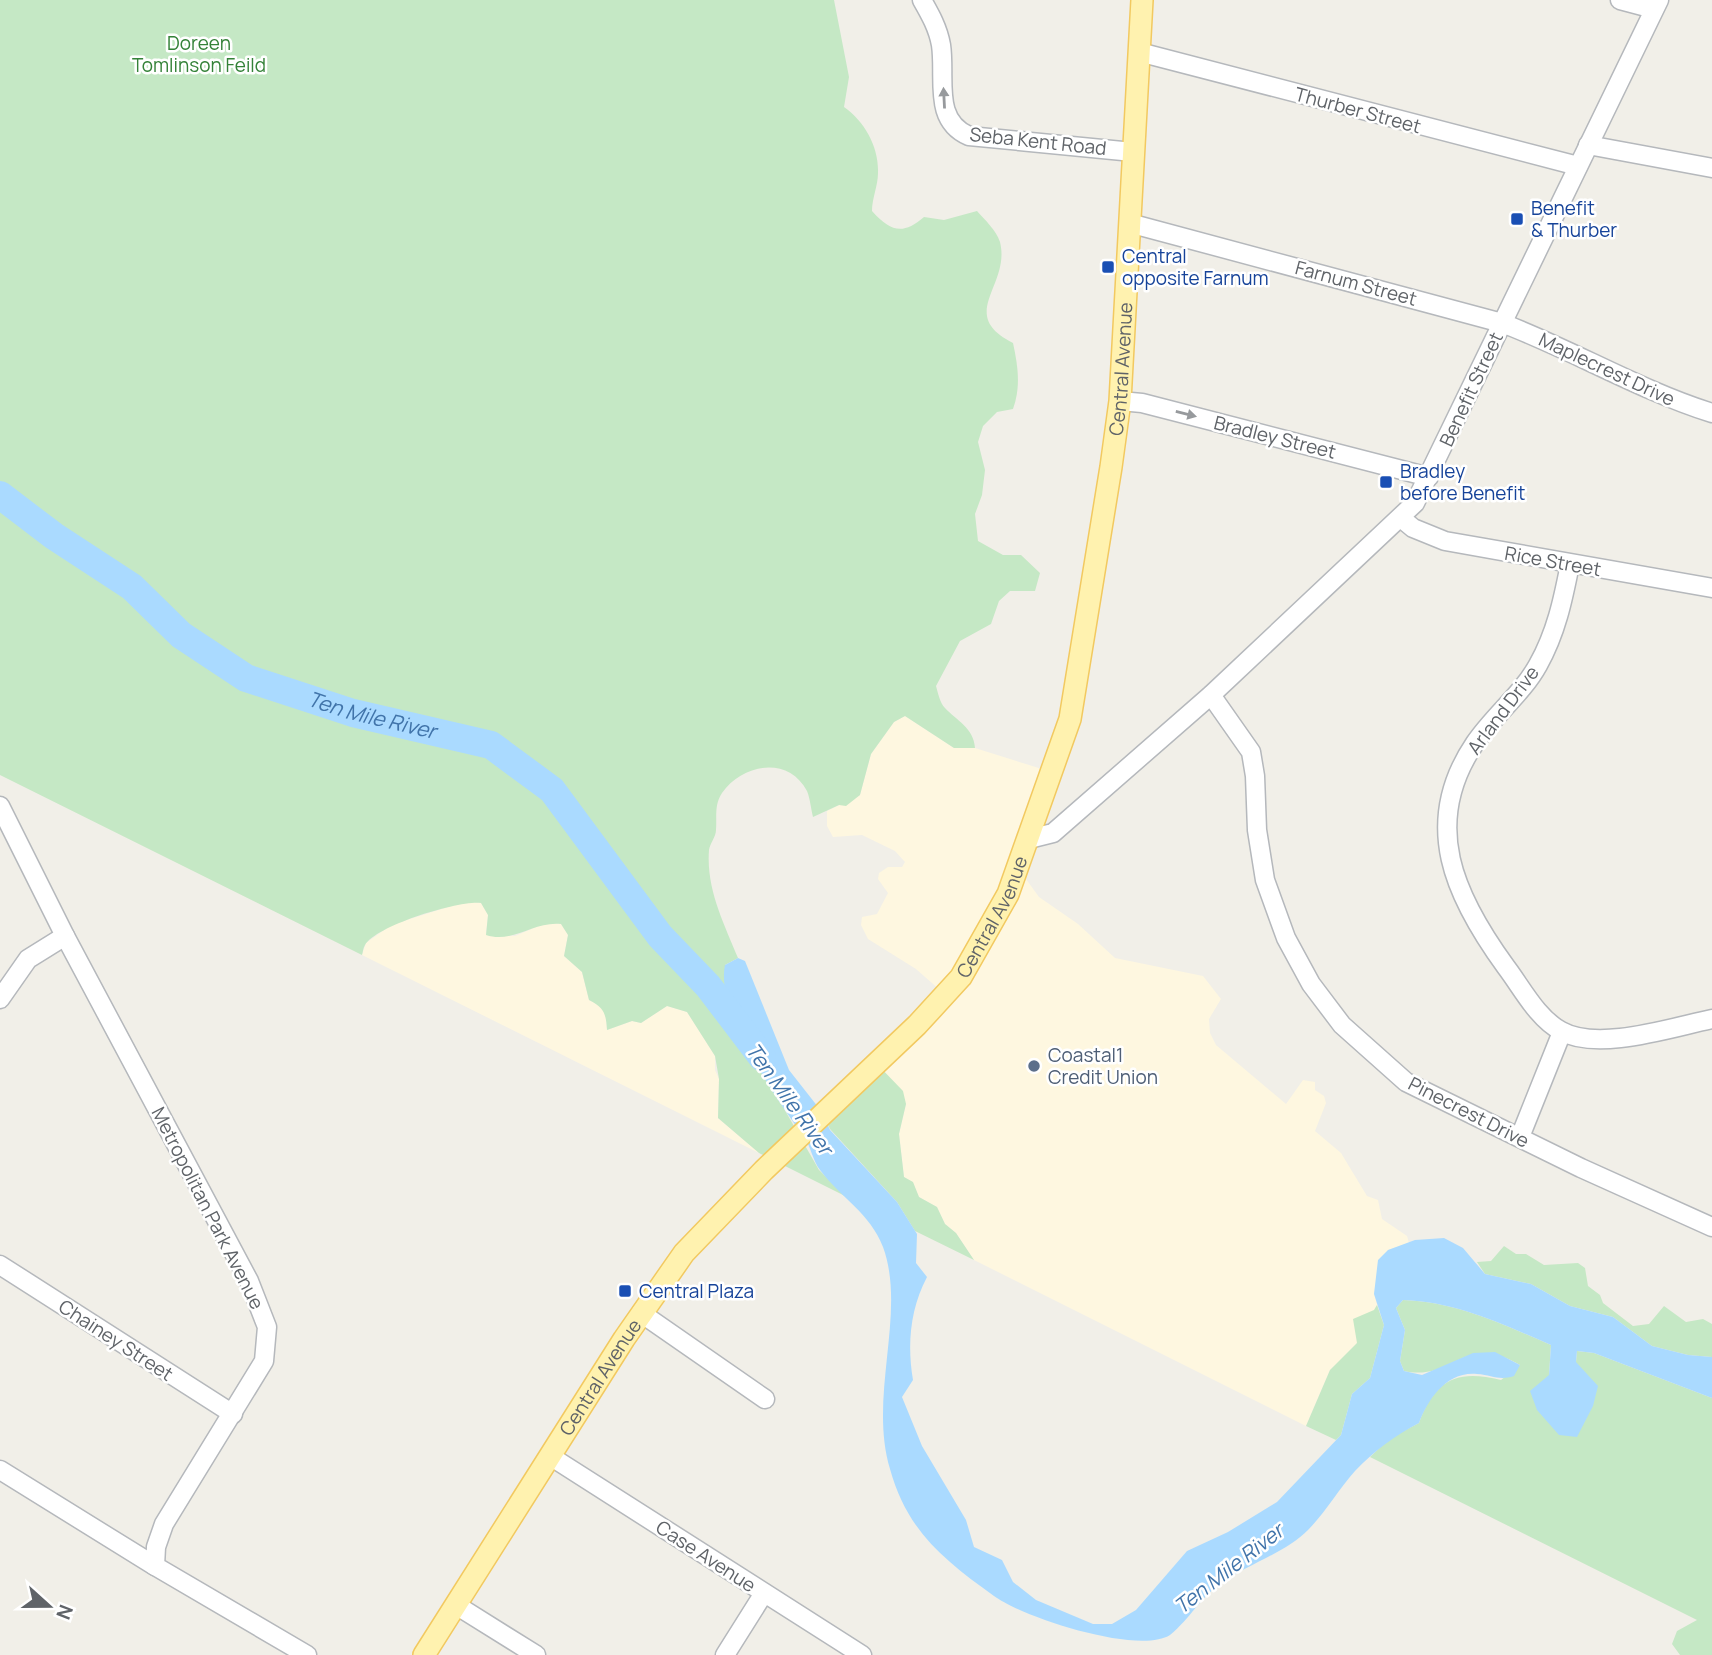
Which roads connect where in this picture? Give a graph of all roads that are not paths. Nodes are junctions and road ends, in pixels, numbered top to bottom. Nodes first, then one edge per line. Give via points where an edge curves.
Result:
1 (922, 0) edge
2 (1142, 0) edge
3 (1620, 0) edge
4 (1657, 4) edge
5 (1139, 52) junction
6 (1588, 145) junction
7 (1133, 152) junction
8 (1578, 166) junction
9 (1712, 168) edge
10 (1129, 223) junction
11 (1502, 323) junction
12 (1120, 401) junction
13 (1712, 413) edge
14 (1429, 477) junction
15 (1401, 518) junction
16 (1570, 564) junction
17 (1712, 588) edge
18 (1211, 695) junction
19 (0, 806) edge
20 (1029, 839) junction
21 (65, 936) junction
22 (0, 999) edge
23 (1712, 1019) edge
24 (1563, 1032) junction
25 (1520, 1137) junction
26 (1712, 1227) edge
27 (0, 1265) edge
28 (641, 1313) junction
29 (765, 1399) dead end
30 (233, 1414) junction
31 (550, 1456) junction
32 (0, 1470) edge
33 (155, 1566) junction
34 (764, 1593) junction
35 (456, 1605) junction
36 (307, 1655) edge
37 (424, 1655) edge
38 (536, 1655) edge
39 (726, 1655) edge
40 (862, 1655) edge

7 -> 1 street, Seba Kent Road via 968,136 956,130 945,112 938,33
2 - 5 main road, Central Avenue
3 - 4 street
4 - 6 street, Benefit Street
5 - 7 main road, Central Avenue
5 - 8 street, Thurber Street
6 - 8 street, Benefit Street
6 - 9 street
7 - 10 main road, Central Avenue
8 - 11 street, Benefit Street
10 - 11 street, Farnum Street
10 - 12 main road, Central Avenue
11 - 13 street, Maplecrest Drive via 1556,343 1674,401
11 - 14 street, Benefit Street
12 -> 14 street, Bradley Street
12 - 20 main road, Central Avenue via 1070,719
14 - 15 street, Benefit Street
15 - 16 street, Rice Street via 1432,538
15 - 18 street, Benefit Street
16 - 17 street, Rice Street
16 - 24 street, Arland Drive via 1560,616 1538,666 1466,758 1452,796 1448,836 1455,879 1466,907 1540,1013
18 - 20 street, Benefit Street via 1053,833
18 - 25 street, Pinecrest Drive via 1251,752 1265,880 1286,938 1311,984 1342,1025 1406,1082
19 - 21 street, Metropolitan Park Avenue
20 - 28 main road, Central Avenue via 1001,909 961,977 711,1222
21 - 22 street via 28,959
21 - 30 street, Metropolitan Park Avenue via 264,1314 268,1338 264,1361
23 - 24 street via 1603,1039
24 - 25 street
25 - 26 street, Pinecrest Drive
27 - 30 street, Chainey Street
28 - 29 street
28 - 31 main road, Central Avenue
30 - 33 street, Metropolitan Park Avenue via 164,1524
31 - 34 street, Case Avenue
31 - 35 main road, Central Avenue
32 - 33 street
33 - 36 street
34 - 39 street
34 - 40 street, Case Avenue
35 - 37 main road, Central Avenue
35 - 38 street

